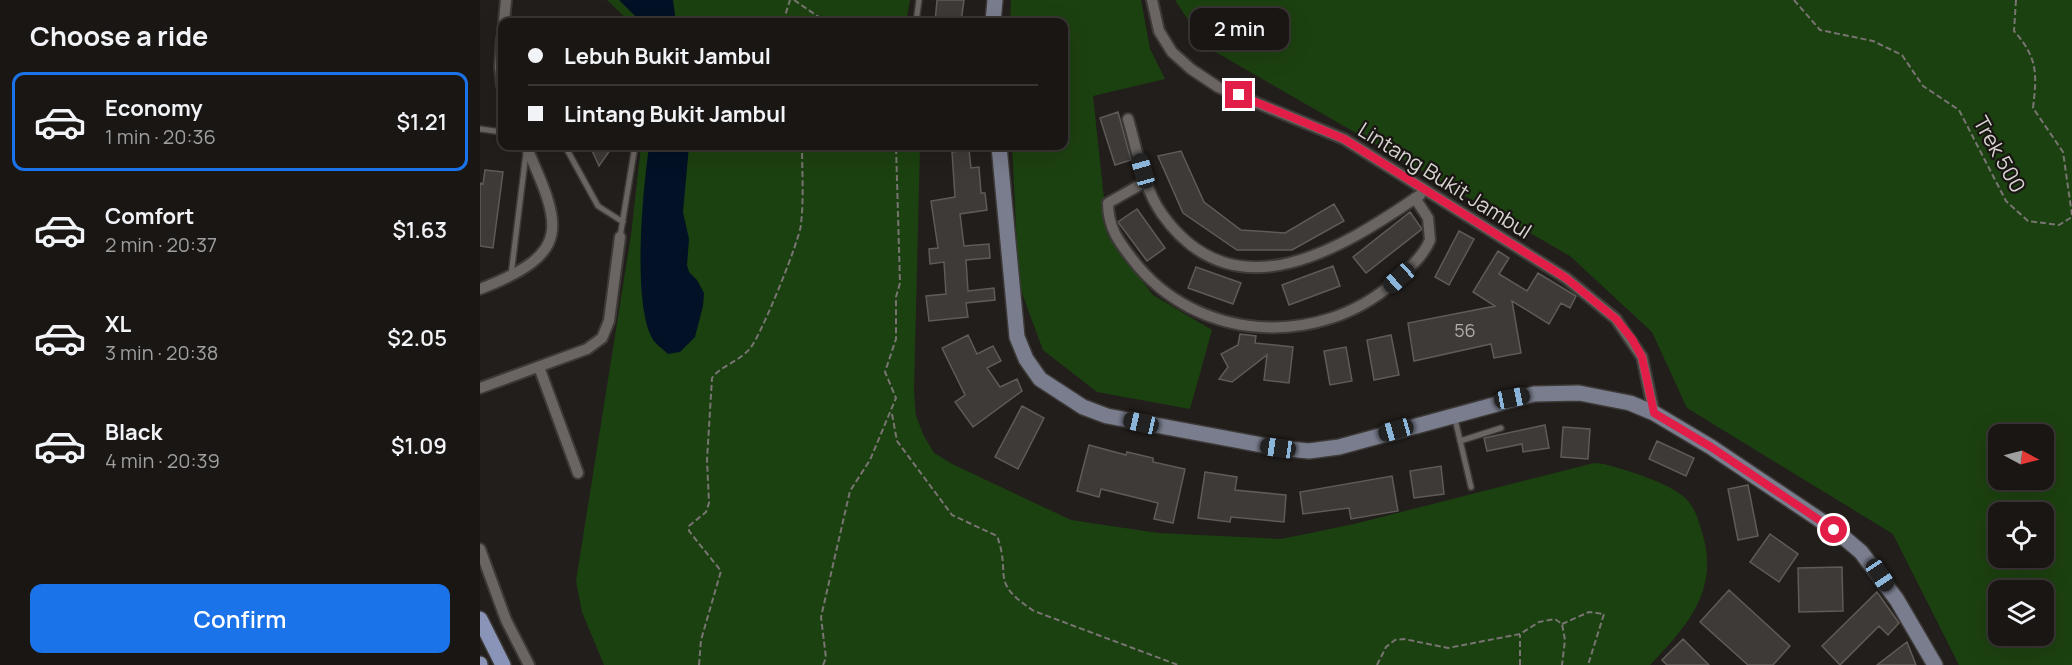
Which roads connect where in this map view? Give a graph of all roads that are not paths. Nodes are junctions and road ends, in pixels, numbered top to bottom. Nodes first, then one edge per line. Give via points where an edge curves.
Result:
1 (506, 0) edge
2 (920, 0) edge
3 (995, 0) edge
4 (1152, 0) edge
5 (504, 18) edge
6 (917, 18) edge
7 (993, 18) edge
8 (1128, 119) dead end
9 (480, 129) edge
10 (498, 131) edge
11 (526, 150) edge
12 (527, 150) edge
13 (567, 150) edge
14 (634, 150) edge
15 (999, 150) edge
16 (1147, 181) junction
17 (1426, 190) junction
18 (1415, 198) junction
19 (623, 222) junction
20 (620, 237) joint
21 (511, 277) junction
22 (480, 289) edge
23 (539, 367) junction
24 (480, 388) edge
25 (1654, 413) junction
26 (1454, 414) junction
27 (1501, 428) dead end
28 (1460, 441) junction
29 (578, 473) dead end
30 (1471, 487) dead end
31 (480, 551) edge
32 (480, 619) edge
33 (503, 665) edge
34 (529, 665) edge
35 (1935, 665) edge

1 - 5 street
2 - 6 lane
3 - 7 main road
4 - 17 street, Lintang Bukit Jambul via 1159,31 1172,52 1191,69 1218,87 1344,139
8 - 16 street
9 - 10 lane
11 - 21 lane
12 - 21 street via 549,199 552,230 547,248 538,259
13 - 19 lane via 598,206
14 - 19 lane
15 - 26 main road via 1017,337 1040,379 1061,395 1083,407 1130,421 1309,450 1339,447
16 - 18 street via 1161,212 1182,238 1216,259 1262,269 1308,259 1353,238
16 - 18 street via 1108,203 1114,234 1144,275 1184,304 1219,322 1273,329 1326,321 1385,290 1410,267 1430,240 1428,218
17 - 18 street
17 - 25 street, Lintang Bukit Jambul via 1566,278 1616,319 1642,357
19 - 20 lane
20 - 23 street via 609,321 602,338 587,349
21 - 22 street
23 - 24 street
23 - 29 street
25 - 26 main road via 1603,396 1554,393 1512,398
25 - 35 main road via 1711,447 1861,552 1898,600
26 - 28 lane
27 - 28 lane
28 - 30 lane
31 - 34 street via 506,620
32 - 33 main road

